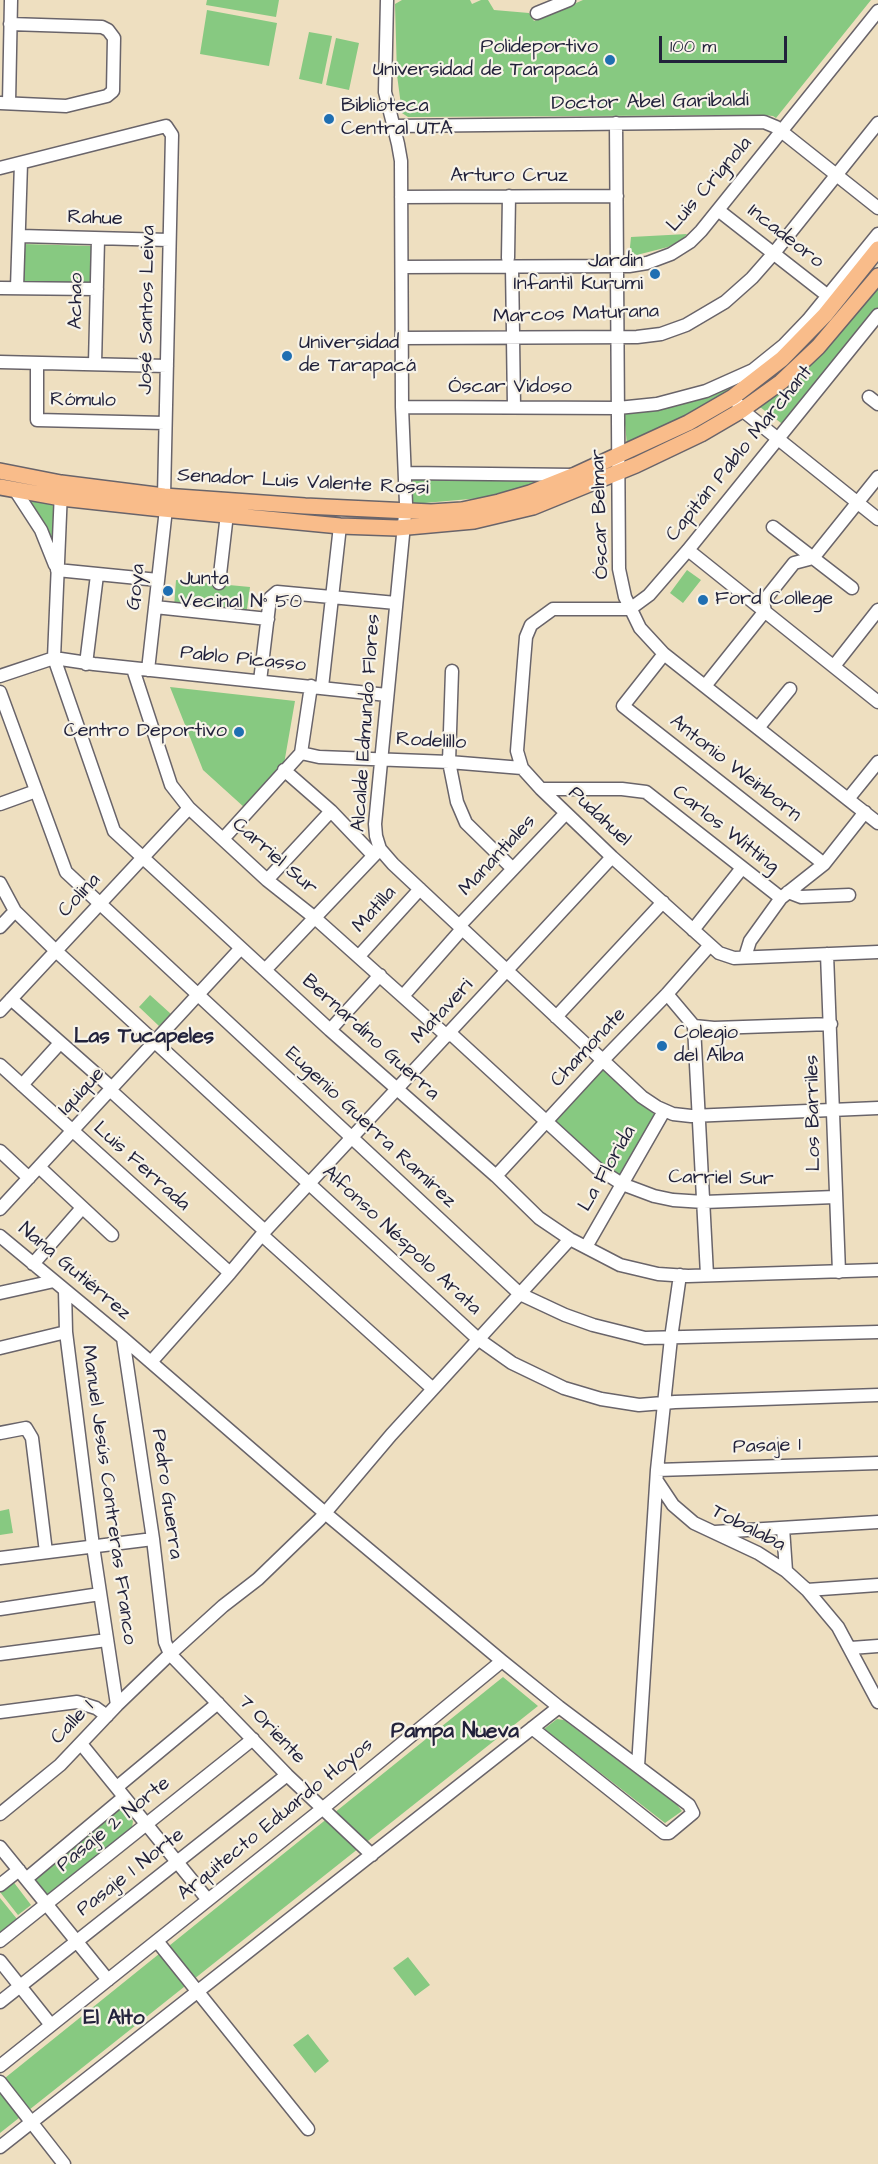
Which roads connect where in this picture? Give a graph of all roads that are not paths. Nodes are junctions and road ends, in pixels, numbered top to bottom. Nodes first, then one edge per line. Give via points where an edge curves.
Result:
1 (11, 0) edge
2 (387, 0) edge
3 (569, 0) edge
4 (878, 11) edge
5 (537, 13) dead end
6 (10, 24) junction
7 (4, 103) edge
8 (616, 123) junction
9 (878, 123) edge
10 (393, 126) junction
11 (782, 132) junction
12 (21, 163) junction
13 (0, 168) edge
14 (836, 175) junction
15 (509, 196) junction
16 (617, 196) junction
17 (401, 197) junction
18 (878, 208) edge
19 (718, 210) junction
20 (878, 234) edge
21 (20, 236) junction
22 (98, 239) junction
23 (170, 240) junction
24 (878, 249) edge
25 (774, 253) junction
26 (510, 262) junction
27 (617, 266) junction
28 (402, 267) junction
29 (878, 276) edge
30 (0, 288) edge
31 (17, 288) junction
32 (97, 289) junction
33 (828, 296) junction
34 (877, 318) edge
35 (513, 335) junction
36 (617, 337) junction
37 (402, 338) junction
38 (0, 362) edge
39 (37, 363) junction
40 (95, 364) junction
41 (167, 366) junction
42 (733, 397) junction
43 (402, 407) junction
44 (514, 407) junction
45 (618, 408) junction
46 (742, 410) junction
47 (165, 423) junction
48 (777, 438) junction
49 (618, 455) junction
50 (0, 471) edge
51 (406, 473) junction
52 (618, 473) junction
53 (575, 475) junction
54 (878, 477) edge
55 (8, 489) edge
56 (61, 490) junction
57 (165, 502) junction
58 (858, 502) junction
59 (312, 507) junction
60 (404, 512) junction
61 (227, 514) junction
62 (878, 519) edge
63 (311, 523) junction
64 (340, 526) junction
65 (773, 527) dead end
66 (403, 528) junction
67 (688, 550) junction
68 (813, 558) junction
69 (57, 570) junction
70 (97, 575) junction
71 (158, 580) junction
72 (219, 584) dead end
73 (852, 588) dead end
74 (333, 598) junction
75 (396, 603) junction
76 (155, 607) junction
77 (630, 609) junction
78 (878, 610) edge
79 (765, 611) junction
80 (268, 619) junction
81 (664, 654) junction
82 (54, 658) junction
83 (90, 664) junction
84 (834, 666) junction
85 (133, 669) junction
86 (148, 670) junction
87 (452, 671) dead end
88 (0, 676) edge
89 (62, 680) junction
90 (260, 681) junction
91 (705, 686) junction
92 (316, 687) junction
93 (790, 689) dead end
94 (0, 692) edge
95 (387, 695) junction
96 (878, 702) edge
97 (758, 728) junction
98 (301, 753) junction
99 (381, 760) junction
100 (449, 762) junction
101 (878, 762) edge
102 (522, 768) junction
103 (285, 770) junction
104 (541, 789) junction
105 (36, 791) junction
106 (848, 799) junction
107 (0, 804) edge
108 (189, 808) junction
109 (331, 811) junction
110 (865, 812) junction
111 (566, 813) junction
112 (878, 823) edge
113 (223, 839) junction
114 (377, 852) junction
115 (612, 856) junction
116 (143, 858) junction
117 (824, 864) junction
118 (742, 868) junction
119 (513, 869) junction
120 (267, 880) junction
121 (0, 883) edge
122 (420, 890) junction
123 (784, 895) junction
124 (849, 895) dead end
125 (663, 902) junction
126 (100, 904) junction
127 (15, 911) junction
128 (315, 918) junction
129 (0, 927) edge
130 (461, 928) junction
131 (693, 930) junction
132 (710, 945) junction
133 (241, 948) junction
134 (56, 951) junction
135 (878, 952) edge
136 (827, 954) junction
137 (358, 956) junction
138 (745, 957) junction
139 (265, 970) junction
140 (507, 971) junction
141 (380, 975) junction
142 (667, 994) junction
143 (198, 995) junction
144 (404, 996) junction
145 (11, 999) junction
146 (0, 1011) edge
147 (556, 1017) junction
148 (831, 1024) junction
149 (694, 1026) junction
150 (330, 1030) junction
151 (449, 1035) junction
152 (155, 1042) junction
153 (60, 1043) junction
154 (603, 1060) junction
155 (0, 1065) edge
156 (22, 1085) junction
157 (111, 1089) junction
158 (397, 1089) junction
159 (878, 1108) edge
160 (834, 1110) junction
161 (664, 1111) junction
162 (699, 1116) junction
163 (547, 1123) junction
164 (72, 1131) junction
165 (352, 1137) junction
166 (0, 1151) edge
167 (39, 1167) junction
168 (496, 1176) junction
169 (29, 1178) junction
170 (309, 1184) junction
171 (622, 1184) junction
172 (835, 1197) junction
173 (704, 1202) junction
174 (82, 1208) junction
175 (0, 1209) edge
176 (263, 1233) junction
177 (112, 1235) dead end
178 (2, 1239) edge
179 (570, 1239) junction
180 (586, 1247) junction
181 (33, 1264) junction
182 (878, 1270) edge
183 (839, 1272) junction
184 (230, 1274) junction
185 (680, 1275) junction
186 (707, 1275) junction
187 (54, 1281) junction
188 (65, 1290) junction
189 (0, 1293) edge
190 (520, 1294) junction
191 (66, 1332) junction
192 (878, 1332) edge
193 (123, 1338) junction
194 (671, 1338) junction
195 (478, 1339) junction
196 (0, 1348) edge
197 (151, 1362) junction
198 (433, 1389) junction
199 (878, 1395) edge
200 (665, 1404) junction
201 (0, 1433) edge
202 (878, 1462) edge
203 (657, 1476) junction
204 (325, 1513) junction
205 (878, 1522) edge
206 (783, 1528) junction
207 (713, 1532) junction
208 (153, 1539) junction
209 (93, 1546) junction
210 (46, 1552) junction
211 (0, 1558) edge
212 (786, 1570) junction
213 (878, 1585) edge
214 (807, 1590) junction
215 (100, 1594) junction
216 (0, 1609) edge
217 (107, 1640) junction
218 (878, 1646) edge
219 (850, 1648) junction
220 (0, 1654) edge
221 (170, 1654) junction
222 (502, 1661) junction
223 (878, 1702) edge
224 (218, 1703) junction
225 (117, 1705) junction
226 (559, 1707) junction
227 (0, 1712) edge
228 (107, 1716) junction
229 (532, 1728) junction
230 (253, 1739) junction
231 (82, 1745) junction
232 (638, 1766) junction
233 (286, 1775) junction
234 (120, 1792) junction
235 (322, 1809) junction
236 (0, 1814) edge
237 (146, 1823) junction
238 (0, 1847) edge
239 (372, 1855) junction
240 (177, 1862) junction
241 (22, 1874) junction
242 (0, 1885) edge
243 (208, 1900) junction
244 (46, 1904) junction
245 (0, 1941) edge
246 (77, 1941) junction
247 (156, 1941) junction
248 (0, 1961) edge
249 (108, 1980) junction
250 (20, 1986) junction
251 (198, 1992) junction
252 (0, 2002) edge
253 (51, 2025) junction
254 (0, 2066) edge
255 (0, 2082) edge
256 (31, 2123) junction
257 (308, 2129) dead end
258 (0, 2147) edge
259 (64, 2164) edge

1 - 6 street
2 - 10 street, Alcalde Edmundo Flores via 385,84
3 - 5 street
4 - 11 street, Luis Crignola
6 - 7 street
6 - 7 street via 102,27 110,32 114,38 112,93 66,106
8 - 10 street, Doctor Abel Garibaldi
8 - 11 street, Doctor Abel Garibaldi via 764,122
8 - 16 street, Óscar Belmar
9 - 14 street, Marcos Maturana
10 - 17 street, Alcalde Edmundo Flores via 400,153
11 - 14 street, Doctor Abel Garibaldi
11 - 19 street, Luis Crignola
12 - 13 street
12 - 21 street
12 - 23 street, José Santos Leiva via 166,126 172,135
14 - 18 street, Doctor Abel Garibaldi
14 - 25 street, Marcos Maturana
15 - 16 street, Arturo Cruz
15 - 17 street, Arturo Cruz
15 - 26 street
16 - 27 street, Óscar Belmar
17 - 28 street, Alcalde Edmundo Flores
19 - 25 street, Incadeoro
19 - 27 street, Luis Crignola via 695,236 671,254 647,263
20 - 33 street, Óscar Vidoso
21 - 22 street, Rahue
21 - 31 street
22 - 23 street, Rahue
22 - 32 street, Achao
23 - 41 street, José Santos Leiva
24 - 42 main road, Senador Luis Valente Rossi via 825,315 782,359
25 - 33 street, Incadeoro
25 - 36 street, Marcos Maturana via 737,293 698,319 661,334
26 - 27 street, Luis Crignola
26 - 28 street, Luis Crignola
26 - 35 street
27 - 36 street, Óscar Belmar
28 - 37 street, Alcalde Edmundo Flores
29 - 46 main road, Senador Luis Valente Rossi via 818,347 781,382
30 - 31 street
31 - 32 street
32 - 40 street, Achao
33 - 45 street, Óscar Vidoso via 784,345 747,373 687,398
34 - 48 street, Capitán Pablo Marchant
35 - 36 street, Marcos Maturana
35 - 37 street, Marcos Maturana
35 - 44 street
36 - 45 street, Óscar Belmar
37 - 43 street, Alcalde Edmundo Flores
38 - 39 street
39 - 40 street
39 - 47 street, Rómulo via 37,420
40 - 41 street
41 - 47 street, José Santos Leiva
42 - 46 street
42 - 49 main road, Senador Luis Valente Rossi
43 - 44 street, Óscar Vidoso
43 - 51 street, Alcalde Edmundo Flores
44 - 45 street, Óscar Vidoso
45 - 49 street, Óscar Belmar
46 - 48 street
46 - 52 main road, Senador Luis Valente Rossi
47 - 57 street, José Santos Leiva
48 - 58 street
48 - 67 street, Capitán Pablo Marchant
49 - 52 street, Óscar Belmar
49 - 53 main road, Senador Luis Valente Rossi
50 - 56 main road, Senador Luis Valente Rossi
51 - 53 street
51 - 60 street, Alcalde Edmundo Flores
52 - 66 main road, Senador Luis Valente Rossi via 533,507 474,521
52 - 77 street, Óscar Belmar via 619,569
53 - 60 main road, Senador Luis Valente Rossi via 499,502 446,512
54 - 58 street
55 - 56 main road, Senador Luis Valente Rossi
55 - 69 street, Bernardino Guerra via 41,530
56 - 57 main road, Senador Luis Valente Rossi
56 - 69 street, Bernardino Guerra
57 - 59 main road, Senador Luis Valente Rossi
57 - 61 main road, Senador Luis Valente Rossi
57 - 71 street, Goya
58 - 62 street
58 - 68 street
59 - 60 main road, Senador Luis Valente Rossi
59 - 63 main road
60 - 66 street, Alcalde Edmundo Flores
61 - 63 main road, Senador Luis Valente Rossi
61 - 72 street
63 - 64 main road, Senador Luis Valente Rossi
64 - 66 main road, Senador Luis Valente Rossi
64 - 74 street
65 - 68 street
66 - 75 street, Alcalde Edmundo Flores
67 - 77 street, Capitán Pablo Marchant via 649,595
67 - 79 street
68 - 73 street
68 - 79 street via 794,563 763,602
69 - 70 street
69 - 82 street, Bernardino Guerra
70 - 71 street
70 - 83 street
71 - 76 street, Goya
74 - 75 street
74 - 80 street via 277,592 270,598
74 - 92 street
75 - 95 street, Alcalde Edmundo Flores
76 - 80 street
76 - 86 street, Goya
77 - 81 street, Óscar Belmar via 645,634
77 - 102 street via 553,609 531,625 526,637 517,751
78 - 84 street
79 - 84 street
79 - 91 street
80 - 90 street
81 - 91 street, Óscar Belmar
81 - 117 street, Antonio Weinborn via 623,706
82 - 83 street, Pablo Picasso
82 - 88 street, Pablo Picasso
82 - 89 street, Bernardino Guerra
83 - 85 street, Pablo Picasso
83 - 89 street via 75,669
84 - 96 street
85 - 86 street, Pablo Picasso
85 - 108 street, Carriel Sur via 171,785
86 - 90 street, Pablo Picasso
87 - 100 street
89 - 116 street, Bernardino Guerra via 114,831
90 - 92 street, Pablo Picasso
91 - 97 street, Óscar Belmar
92 - 95 street, Pablo Picasso
92 - 98 street
93 - 97 street
94 - 105 street, Eugenio Guerra Ramírez
95 - 99 street, Alcalde Edmundo Flores
97 - 106 street, Óscar Belmar
98 - 99 street, Rodelillo via 319,758
98 - 103 street
99 - 100 street, Rodelillo
99 - 114 street, Alcalde Edmundo Flores via 375,824
100 - 102 street, Rodelillo
100 - 119 street via 457,802 466,823
101 - 106 street
102 - 104 street, Pudahuel
103 - 109 street
103 - 113 street
104 - 111 street, Pudahuel
104 - 118 street, Carlos Witting via 646,792
105 - 107 street
105 - 126 street, Eugenio Guerra Ramírez via 66,872
106 - 110 street, Óscar Belmar
108 - 113 street, Carriel Sur
108 - 116 street, Colina
109 - 114 street
109 - 120 street
110 - 112 street, Óscar Belmar
110 - 117 street
111 - 115 street, Pudahuel
111 - 119 street, Manantiales
113 - 120 street, Carriel Sur
114 - 122 street, Alcalde Edmundo Flores
114 - 128 street
115 - 125 street, Pudahuel
115 - 140 street, Mataveri
116 - 126 street, Colina
116 - 133 street, Bernardino Guerra
117 - 123 street
118 - 123 street, Carlos Witting
118 - 131 street
119 - 130 street, Manantiales
120 - 128 street, Carriel Sur
121 - 127 street, Alfonso Néspolo Arata
122 - 130 street, Alcalde Edmundo Flores
122 - 137 street, Matilla
123 - 124 street
123 - 138 street via 750,941
125 - 131 street, Pudahuel
125 - 147 street
126 - 134 street, Colina
126 - 143 street, Eugenio Guerra Ramírez
127 - 129 street
127 - 134 street, Alfonso Néspolo Arata
128 - 137 street, Carriel Sur
128 - 139 street
130 - 140 street, Alcalde Edmundo Flores
130 - 144 street, Manantiales
131 - 132 street, Pudahuel
132 - 138 street, Pudahuel via 726,956
132 - 142 street, Chamonate
133 - 139 street, Bernardino Guerra
133 - 143 street, Iquique
134 - 145 street, Colina
134 - 152 street, Alfonso Néspolo Arata
135 - 136 street, Pudahuel
136 - 138 street, Pudahuel
136 - 148 street, Los Barriles
137 - 141 street, Carriel Sur
139 - 150 street, Bernardino Guerra
140 - 147 street, Alcalde Edmundo Flores
140 - 151 street, Mataveri
141 - 144 street, Carriel Sur
141 - 150 street
142 - 149 street
142 - 154 street, Chamonate
143 - 152 street, Iquique
143 - 165 street, Eugenio Guerra Ramírez
144 - 151 street, Carriel Sur
145 - 146 street, Colina
145 - 153 street
147 - 154 street, Alcalde Edmundo Flores
148 - 149 street
148 - 160 street, Los Barriles
149 - 162 street
150 - 158 street, Bernardino Guerra
151 - 158 street, Mataveri
151 - 163 street, Carriel Sur
152 - 157 street, Iquique
152 - 170 street, Alfonso Néspolo Arata
153 - 156 street
153 - 157 street
154 - 161 street, Alcalde Edmundo Flores
154 - 163 street, Chamonate
155 - 156 street, Luis Ferrada
156 - 164 street, Luis Ferrada
157 - 164 street, Iquique
157 - 176 street
158 - 165 street, Mataveri
158 - 168 street, Bernardino Guerra
159 - 160 street, Alcalde Edmundo Flores
160 - 162 street, Alcalde Edmundo Flores
160 - 172 street, Los Barriles
161 - 162 street, Alcalde Edmundo Flores
161 - 171 street, La Florida
162 - 173 street
163 - 168 street, Chamonate
163 - 171 street, Carriel Sur via 597,1168
164 - 167 street, Iquique
164 - 184 street, Luis Ferrada
165 - 170 street, Mataveri
165 - 190 street, Eugenio Guerra Ramírez
166 - 169 street
167 - 169 street, Iquique
167 - 174 street
168 - 179 street, Bernardino Guerra via 539,1218
169 - 175 street, Iquique
170 - 176 street, Mataveri
170 - 195 street, Alfonso Néspolo Arata
171 - 173 street, Carriel Sur via 654,1197
171 - 180 street, La Florida
172 - 173 street, Carriel Sur
172 - 183 street, Los Barriles
173 - 186 street
174 - 177 street
174 - 181 street
176 - 184 street, Mataveri
176 - 198 street
178 - 181 street, Nana Gutiérrez
179 - 180 street, Bernardino Guerra
179 - 190 street
180 - 185 street, Bernardino Guerra via 620,1265
181 - 187 street, Nana Gutiérrez
182 - 183 street, Bernardino Guerra
183 - 186 street, Bernardino Guerra
184 - 197 street, Mataveri
185 - 186 street, Bernardino Guerra
185 - 194 street
187 - 188 street, Nana Gutiérrez
187 - 189 street
188 - 191 street, Manuel Jesús Contreras Franco
188 - 193 street, Nana Gutiérrez
190 - 194 street, Eugenio Guerra Ramírez via 593,1325 645,1338
190 - 195 street
191 - 196 street
191 - 209 street, Manuel Jesús Contreras Franco
192 - 194 street, Eugenio Guerra Ramírez
193 - 197 street, Nana Gutiérrez
193 - 208 street, Pedro Guerra
194 - 200 street
195 - 198 street
195 - 200 street, Alfonso Néspolo Arata via 512,1363 564,1388 620,1403
197 - 204 street, Nana Gutiérrez
198 - 204 street, Calle 1
199 - 200 street, Alfonso Néspolo Arata
200 - 203 street
201 - 210 street via 26,1428 32,1438
202 - 203 street, Pasaje 1
203 - 207 street, Tobalaba via 680,1512
203 - 232 street
204 - 221 street, Calle 1 via 258,1579
204 - 222 street, Nana Gutiérrez
205 - 206 street
206 - 207 street
206 - 212 street
207 - 212 street, Tobalaba
208 - 209 street
208 - 221 street, Pedro Guerra via 165,1642
209 - 210 street
209 - 215 street, Manuel Jesús Contreras Franco
210 - 211 street
212 - 214 street, Tobalaba
213 - 214 street
214 - 219 street, Tobalaba via 832,1618
215 - 216 street
215 - 217 street, Manuel Jesús Contreras Franco
217 - 220 street
217 - 225 street, Manuel Jesús Contreras Franco
218 - 219 street
219 - 223 street, Tobalaba
221 - 224 street, 7 Oriente
221 - 225 street, Calle 1
222 - 226 street, Nana Gutiérrez
222 - 235 street, Arquitecto Eduardo Hoyos
224 - 230 street, 7 Oriente
224 - 234 street
225 - 228 street, Calle 1
226 - 229 street
226 - 232 street, Nana Gutiérrez
227 - 228 street via 76,1702
228 - 231 street, Calle 1
229 - 232 street, Nana Gutiérrez via 664,1833 669,1833 693,1809
229 - 239 street
230 - 233 street, 7 Oriente
230 - 237 street, Pasaje 2 Norte
231 - 234 street
231 - 236 street, Calle 1
233 - 235 street, 7 Oriente
233 - 240 street, Pasaje 1 Norte
234 - 237 street
234 - 241 street
235 - 239 street, 7 Oriente
235 - 243 street, Arquitecto Eduardo Hoyos
237 - 240 street
237 - 244 street, Pasaje 2 Norte
238 - 241 street
239 - 251 street
240 - 243 street
240 - 246 street, Pasaje 1 Norte
241 - 242 street
241 - 244 street
243 - 247 street, Arquitecto Eduardo Hoyos
244 - 245 street, Pasaje 2 Norte
244 - 246 street
246 - 249 street
246 - 250 street, Pasaje 1 Norte
247 - 249 street, Arquitecto Eduardo Hoyos
247 - 251 street
248 - 250 street
249 - 253 street, Arquitecto Eduardo Hoyos
250 - 252 street, Pasaje 1 Norte
250 - 253 street
251 - 256 street
251 - 257 street
253 - 254 street, Arquitecto Eduardo Hoyos
255 - 256 street
256 - 258 street
256 - 259 street

